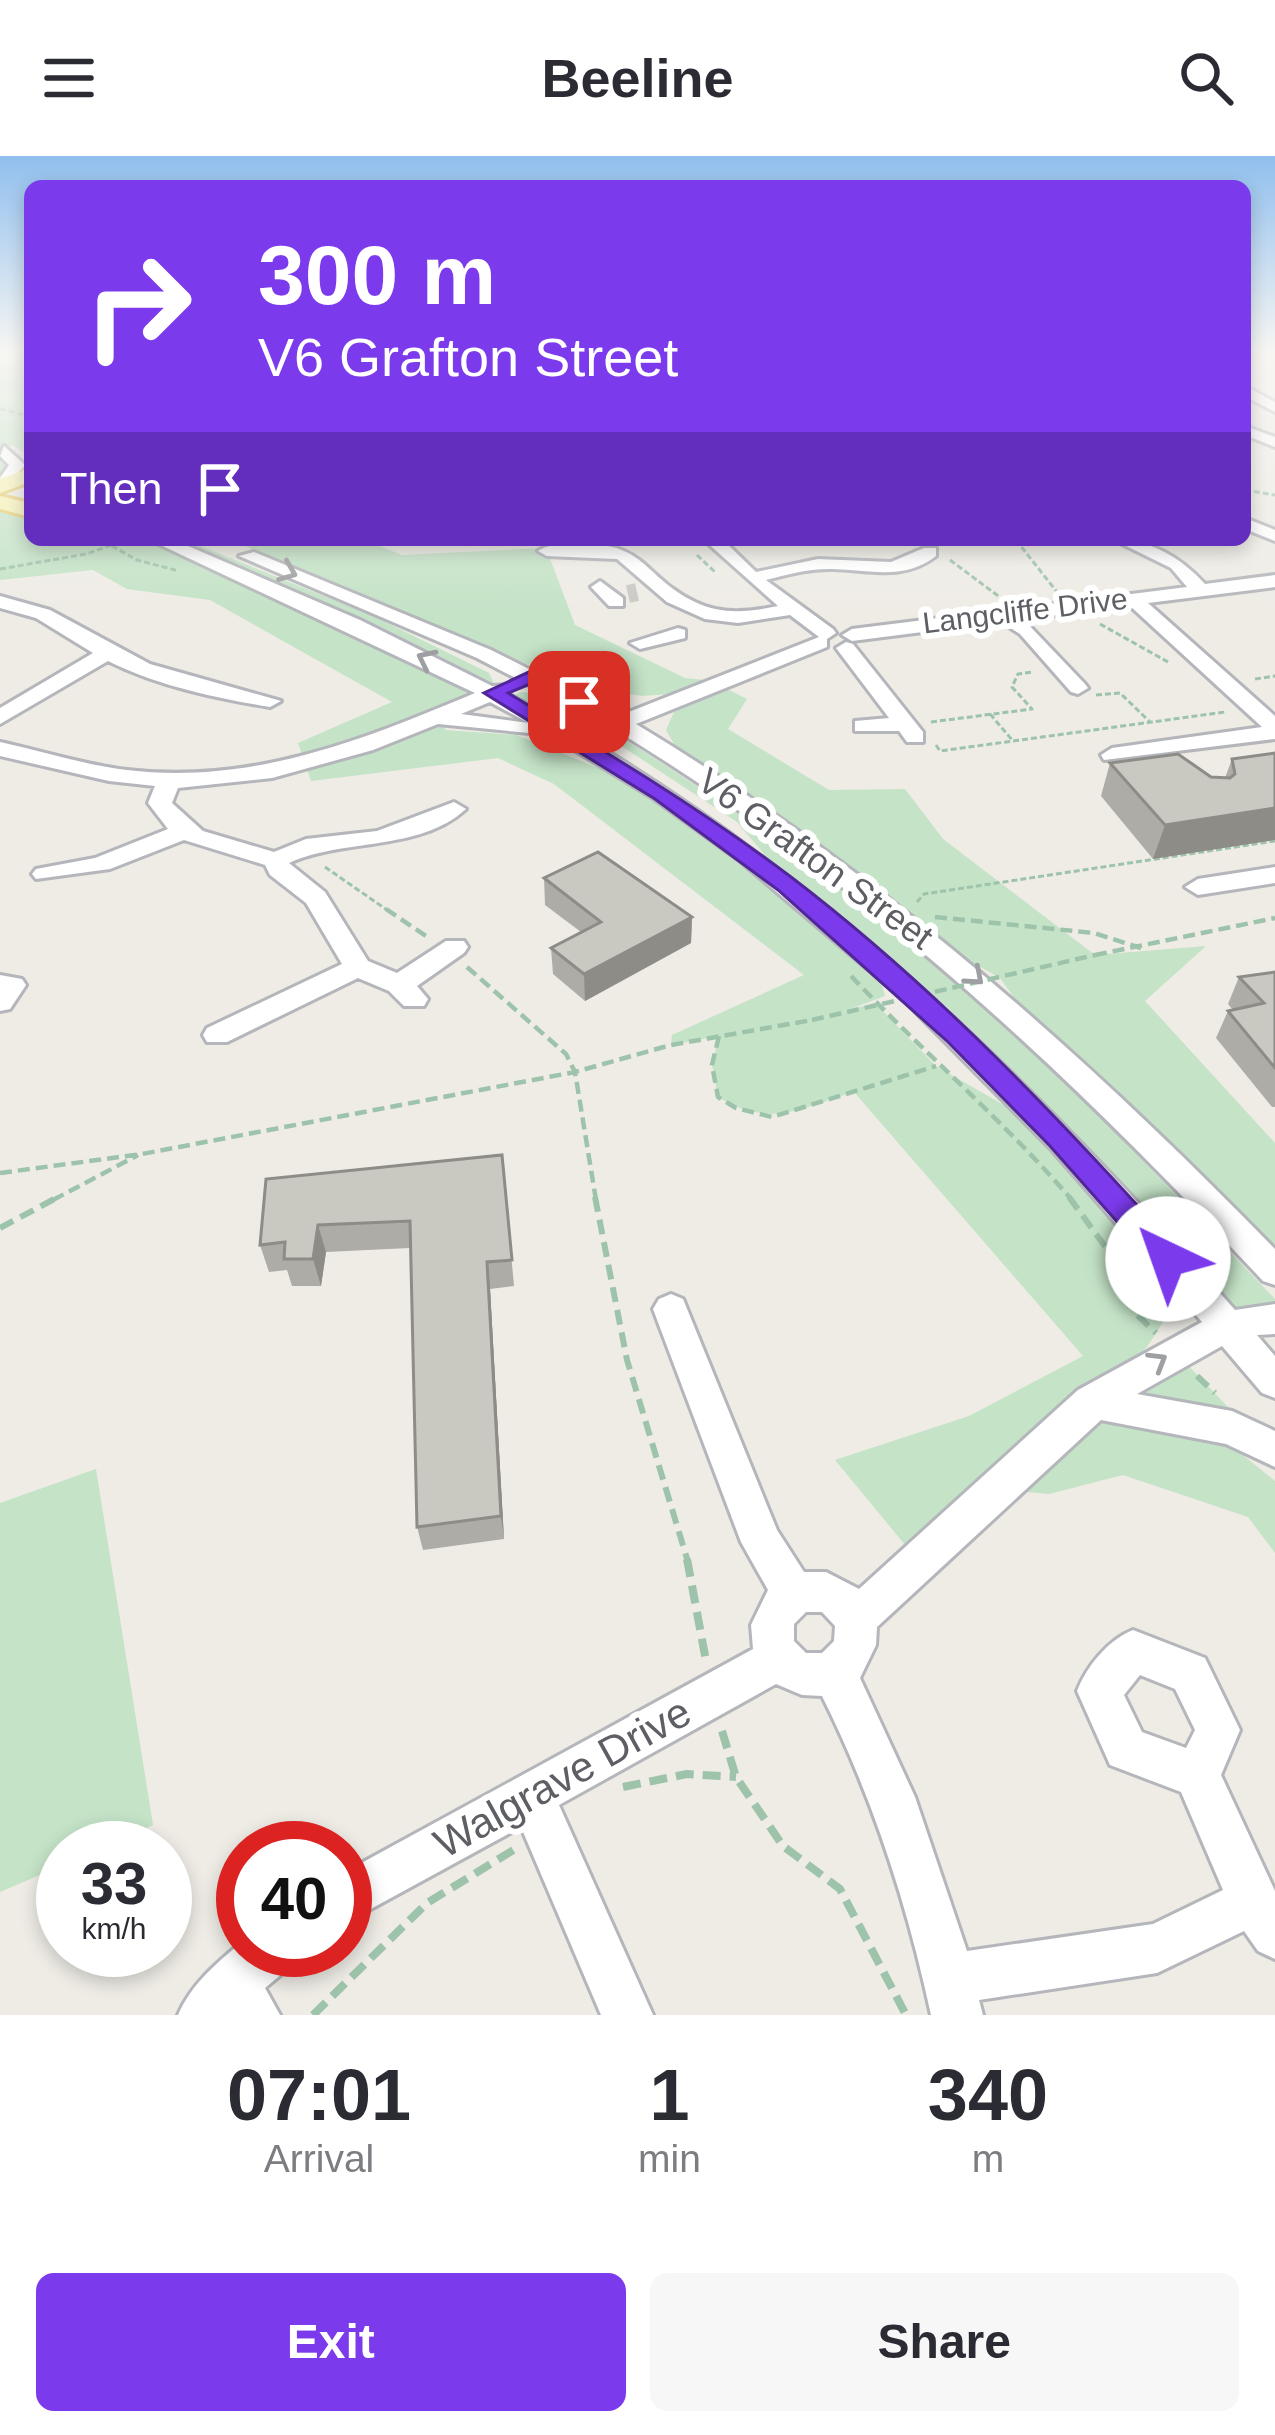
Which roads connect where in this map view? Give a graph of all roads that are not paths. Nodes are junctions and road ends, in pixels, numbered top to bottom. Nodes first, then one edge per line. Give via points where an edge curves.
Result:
1 (2, 450) edge
2 (1, 491) edge
3 (171, 546) edge
4 (221, 546) edge
5 (719, 546) edge
6 (1136, 546) edge
7 (547, 551) dead end
8 (937, 554) road end
9 (875, 570) junction
10 (752, 578) junction
11 (1275, 580) edge
12 (894, 582) dead end
13 (660, 586) junction
14 (1199, 589) junction
15 (618, 594) tunnel mouth
16 (8, 598) edge
17 (1132, 598) junction
18 (791, 609) junction
19 (993, 609) junction
20 (716, 617) junction
21 (823, 638) junction
22 (849, 642) junction
23 (640, 643) dead end
24 (108, 653) junction
25 (534, 678) junction
26 (1078, 688) road end
27 (493, 693) junction
28 (671, 701) junction
29 (250, 702) dead end
30 (0, 718) edge
31 (435, 718) junction
32 (620, 724) junction
33 (863, 726) dead end
34 (1275, 730) edge
35 (571, 739) junction
36 (651, 742) junction
37 (0, 749) edge
38 (1158, 749) junction
39 (1112, 755) dead end
40 (1184, 776) edge
41 (169, 781) junction
42 (662, 794) junction
43 (454, 809) dead end
44 (182, 832) junction
45 (278, 865) junction
46 (45, 874) dead end
47 (1275, 875) edge
48 (1198, 886) dead end
49 (452, 949) road end
50 (358, 967) junction
51 (217, 1035) dead end
52 (1275, 1271) edge
53 (671, 1309) dead end
54 (1275, 1319) edge
55 (1228, 1326) junction
56 (1275, 1382) edge
57 (1091, 1402) junction
58 (1275, 1450) edge
59 (794, 1594) junction
60 (853, 1620) junction
61 (781, 1658) junction
62 (834, 1672) junction
63 (1197, 1775) dead end
64 (538, 1813) junction
65 (372, 1887) edge
66 (1264, 1917) edge
67 (250, 1977) edge
68 (953, 1997) edge
69 (229, 2005) edge
70 (627, 2015) edge

1 - 2 street via 17,465
27 -> 3 street, V6 Grafton Street
4 -> 25 street, V6 Grafton Street
5 - 10 street
6 - 14 street, Langcliffe Drive via 1177,564
7 - 13 street via 629,557
8 - 9 street
9 - 10 street via 817,563
9 - 12 street
10 - 18 street
11 - 14 street, Langcliffe Drive
13 - 15 street
13 - 20 street via 676,602
14 - 17 street, Langcliffe Drive
16 - 24 street
17 - 19 street, Langcliffe Drive
17 - 34 street
18 - 20 street
18 - 21 street
19 - 22 street, Langcliffe Drive
19 - 26 street via 1028,630
20 - 23 street
21 - 22 street, Langcliffe Drive
21 - 28 street
22 - 33 street via 914,730
24 - 29 street
24 - 30 street
25 - 27 street
25 - 28 street via 604,697
25 - 32 street, V6 Grafton Street
27 - 31 street
27 - 35 street, V6 Grafton Street
28 - 32 street
28 - 36 street
31 - 35 street via 521,725
31 - 41 street via 302,769
32 - 36 street, V6 Grafton Street
32 - 42 street via 608,739
34 - 38 street
35 - 42 street, V6 Grafton Street
36 -> 52 street, V6 Grafton Street via 842,870 951,956 1040,1032
37 - 41 street
38 - 39 street
38 - 40 street
41 - 44 street via 160,803
42 - 55 street, V6 Grafton Street via 786,885 958,1036
43 - 45 street via 381,838 306,846
44 - 45 street
44 - 46 street via 100,864
45 - 50 street via 316,898
47 - 48 street
49 - 50 street via 406,992
50 - 51 street
53 - 59 street via 761,1542
54 - 55 street
55 - 56 street, V6 Grafton Street
57 -> 55 street
57 - 58 street via 1232,1428
57 - 60 street
59 - 60 street via 830,1595
59 - 61 street via 771,1621
60 - 62 street via 854,1650
61 - 62 street via 806,1674
61 - 64 street, Walgrave Drive via 711,1693
62 - 68 street via 904,1823
63 - 66 street
64 - 65 street, Walgrave Drive
64 - 70 street
66 - 68 street
67 - 69 street

